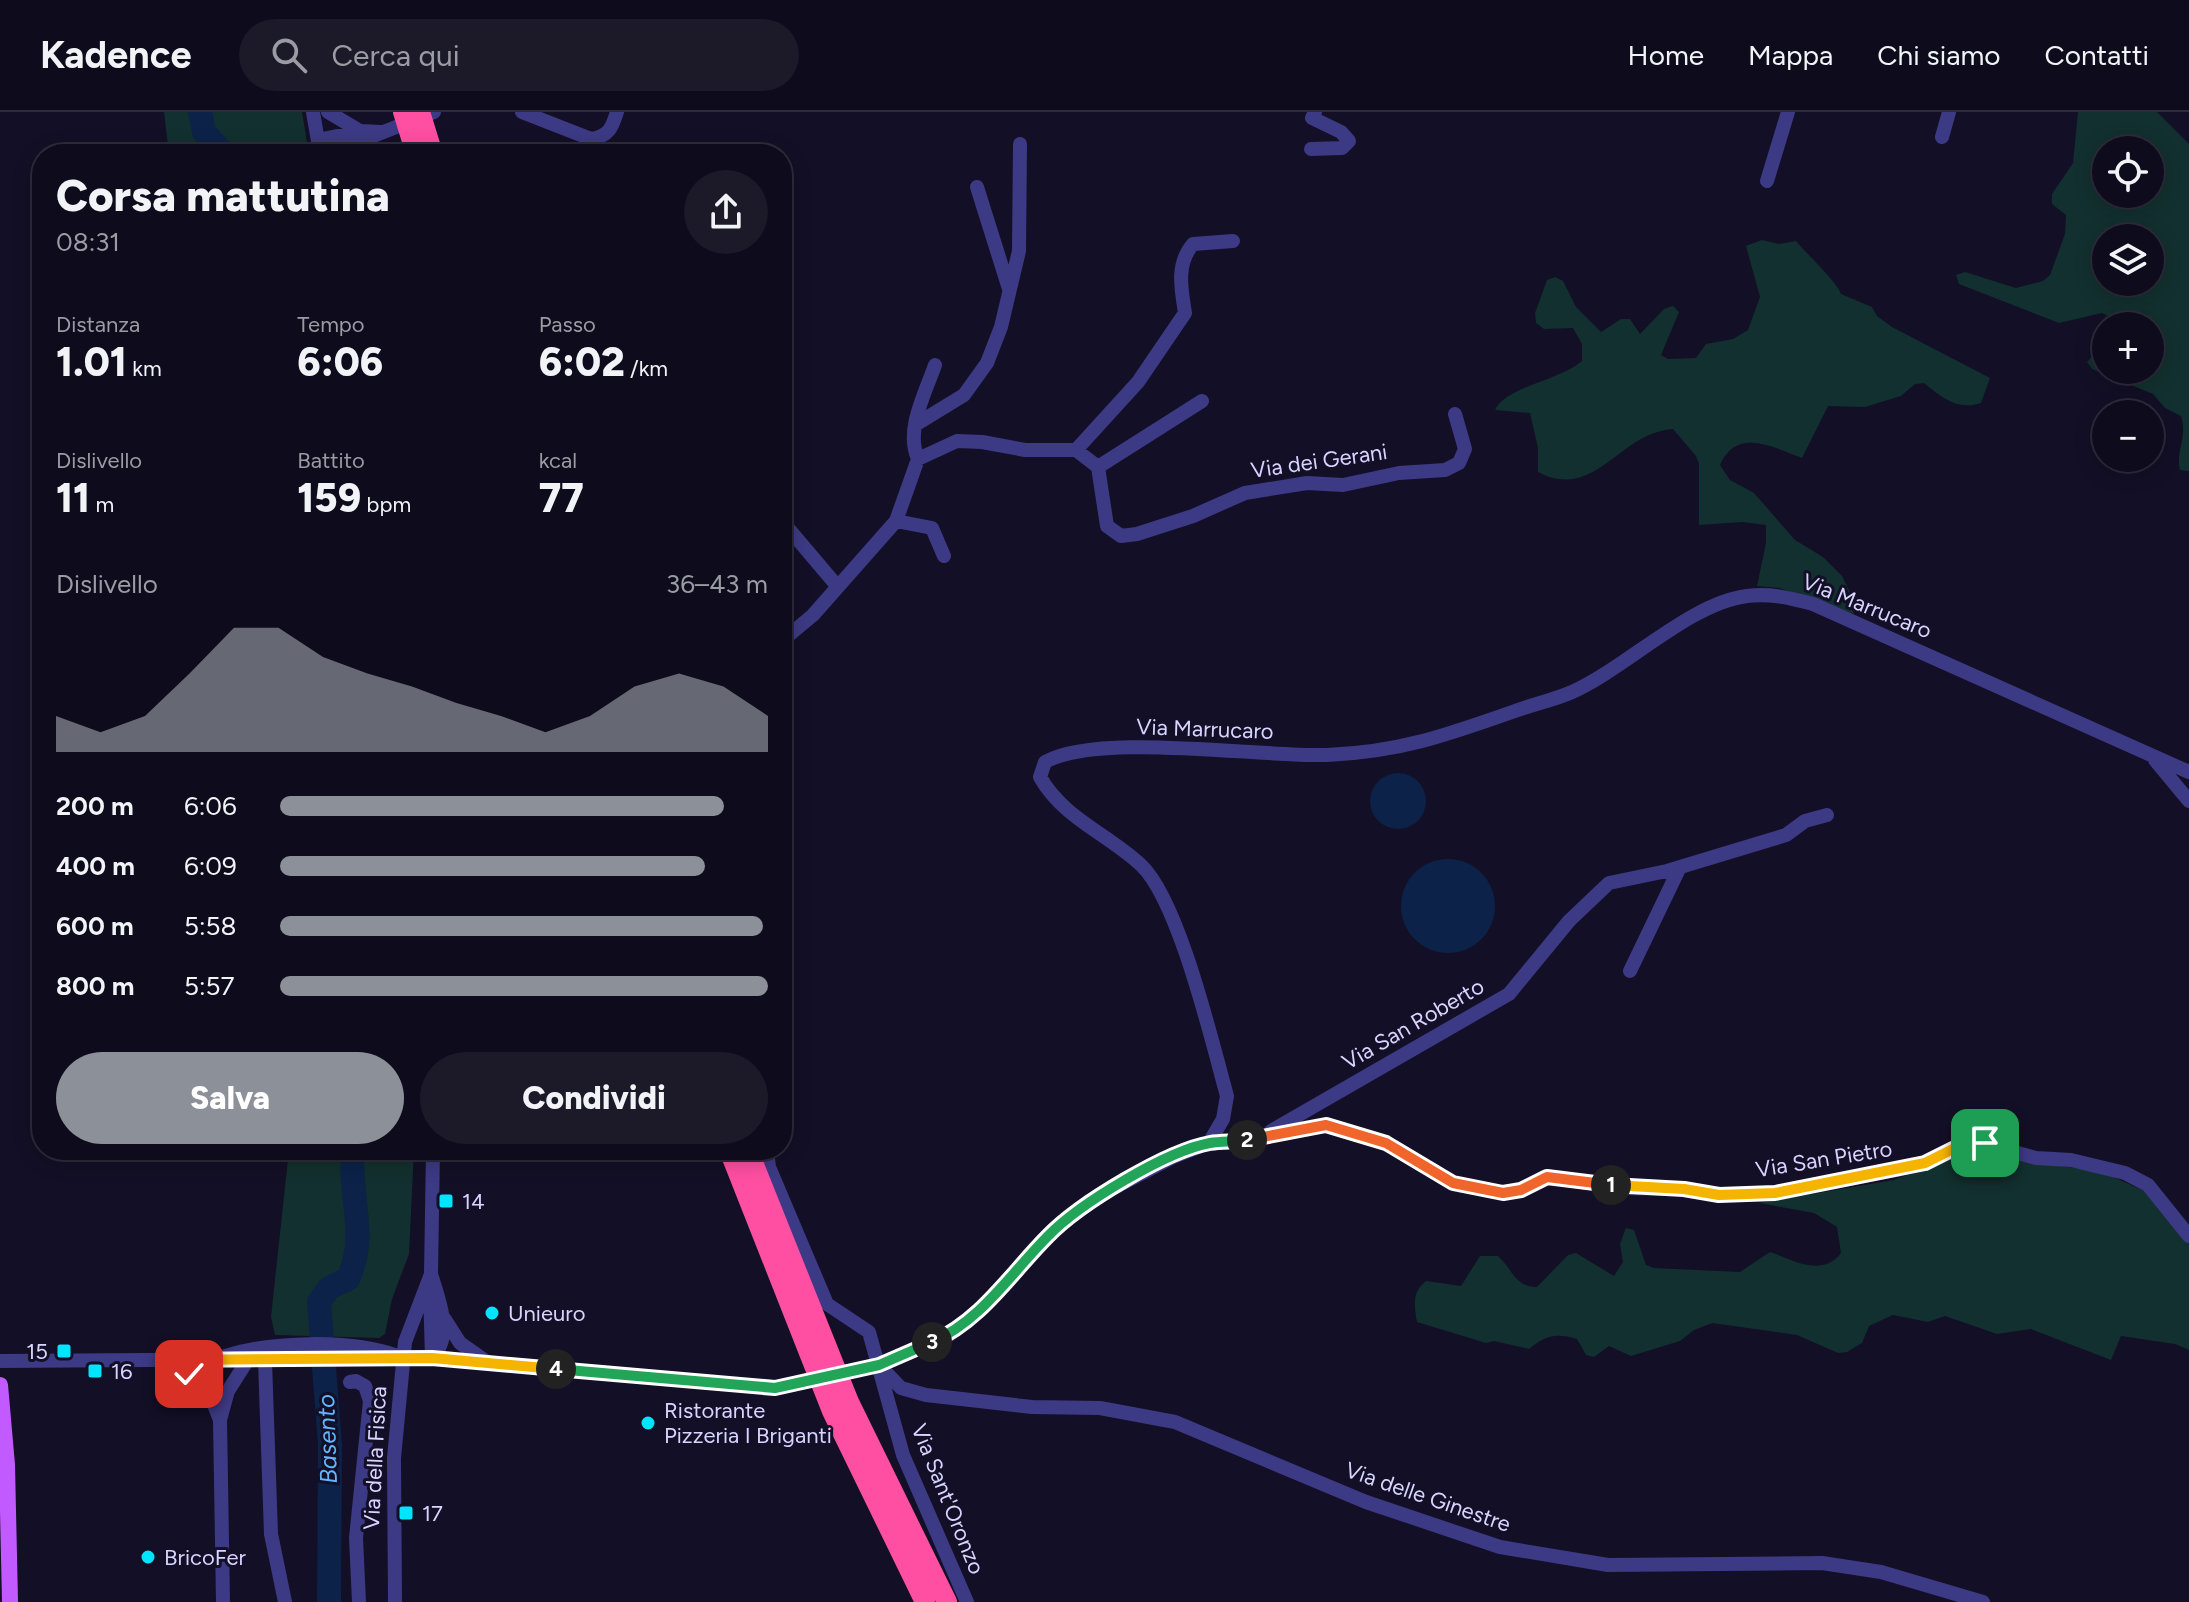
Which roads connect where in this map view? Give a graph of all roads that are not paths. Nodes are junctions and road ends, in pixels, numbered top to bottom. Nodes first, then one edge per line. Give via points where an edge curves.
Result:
1 (313, 112) edge
2 (328, 112) edge
3 (403, 112) edge
4 (420, 112) edge
5 (434, 112) edge
6 (522, 112) edge
7 (617, 112) edge
8 (1315, 112) edge
9 (1788, 112) edge
10 (1949, 112) edge
11 (1942, 137) dead end
12 (358, 143) edge
13 (318, 144) edge
14 (413, 144) edge
15 (430, 144) edge
16 (1020, 144) dead end
17 (1311, 149) dead end
18 (1767, 181) dead end
19 (977, 187) dead end
20 (1233, 241) dead end
21 (1010, 289) junction
22 (935, 365) dead end
23 (1202, 401) dead end
24 (1455, 414) dead end
25 (915, 425) junction
26 (1076, 450) junction
27 (918, 459) junction
28 (1098, 467) junction
29 (896, 521) junction
30 (792, 533) edge
31 (944, 556) dead end
32 (838, 587) junction
33 (792, 636) edge
34 (2152, 756) junction
35 (2189, 772) edge
36 (2189, 801) edge
37 (1827, 815) dead end
38 (1680, 867) junction
39 (1630, 971) dead end
40 (1261, 1137) junction
41 (1209, 1143) junction
42 (433, 1160) edge
43 (734, 1160) edge
44 (751, 1160) edge
45 (768, 1160) edge
46 (2189, 1236) edge
47 (431, 1274) junction
48 (803, 1314) junction
49 (444, 1317) junction
50 (283, 1353) junction
51 (404, 1357) junction
52 (218, 1358) junction
53 (432, 1358) junction
54 (173, 1360) junction
55 (0, 1361) edge
56 (247, 1361) junction
57 (265, 1361) junction
58 (488, 1363) junction
59 (879, 1365) junction
60 (350, 1382) dead end
61 (0, 1385) edge
62 (228, 1391) junction
63 (210, 1395) junction
64 (840, 1407) junction
65 (220, 1420) junction
66 (10, 1602) edge
67 (223, 1602) edge
68 (285, 1602) edge
69 (359, 1602) edge
70 (395, 1602) edge
71 (925, 1602) edge
72 (947, 1602) edge
73 (967, 1602) edge
74 (1983, 1602) edge

1 - 13 street
2 - 12 street
3 - 14 highway
4 - 15 highway
5 - 12 street
6 - 7 street via 591,139 612,129
8 - 17 street via 1312,118 1349,141 1342,148
9 - 18 street
10 - 11 street
16 - 21 street via 1019,251
19 - 21 street
20 - 26 street via 1193,244 1185,254 1180,271 1185,313 1138,382
21 - 25 street via 987,363 964,395
22 - 25 street
23 - 28 street
24 - 28 street, Via dei Gerani via 1465,449 1459,463 1445,470 1245,493 1137,534 1121,536 1107,526
25 - 27 street via 912,445
26 - 27 street via 957,441
26 - 28 street
27 - 29 street
29 - 31 street via 932,528
29 - 32 street
30 - 32 street
32 - 33 street
34 - 35 street, Via Marrucaro
34 - 36 street, Via Marrucaro
34 - 41 street, Via Marrucaro via 1813,604 1772,595 1744,596 1706,611 1568,694 1390,751 1063,751 1045,762 1040,777 1051,796 1143,866 1185,950 1227,1096 1223,1119
37 - 38 street, Via San Roberto via 1805,821 1786,835
38 - 39 street
38 - 40 street, Via San Roberto via 1609,883 1586,902 1509,994
40 - 41 street, Via San Pietro
40 - 46 street, Via San Pietro via 1326,1125 1386,1143 1453,1183 1503,1193 1547,1177 1719,1195 1775,1193 1901,1169 1971,1140 2125,1173 2148,1185
41 - 59 street via 1089,1201 949,1335
42 - 47 street, Via della Fisica
43 - 48 highway
44 - 48 highway
45 - 59 street, Via Sant'Oronzo via 827,1304 869,1332
47 - 49 street, Via della Fisica
47 - 51 street, Via della Fisica
47 - 53 street
48 - 64 highway
49 - 53 street via 442,1341
49 - 58 street via 460,1343
50 - 51 street
50 - 52 street via 251,1349
50 - 57 street
51 - 53 street
51 - 70 street, Via della Fisica via 392,1500
52 - 54 street
52 - 56 street
52 - 62 street
52 - 63 street
53 - 58 street
54 - 55 street
54 - 63 street
56 - 57 street
56 - 62 street
57 - 68 street via 271,1534
58 - 59 street via 775,1388
59 - 73 street, Via Sant'Oronzo via 903,1455
59 - 74 street, Via delle Ginestre via 901,1388 926,1395 1018,1406 1100,1408 1175,1422 1366,1502 1500,1547 1608,1565 1822,1563 1881,1572
60 - 69 street via 365,1386 370,1401 356,1538
61 - 66 main road
62 - 65 street
63 - 65 street
64 - 71 highway
64 - 72 highway
65 - 67 street

